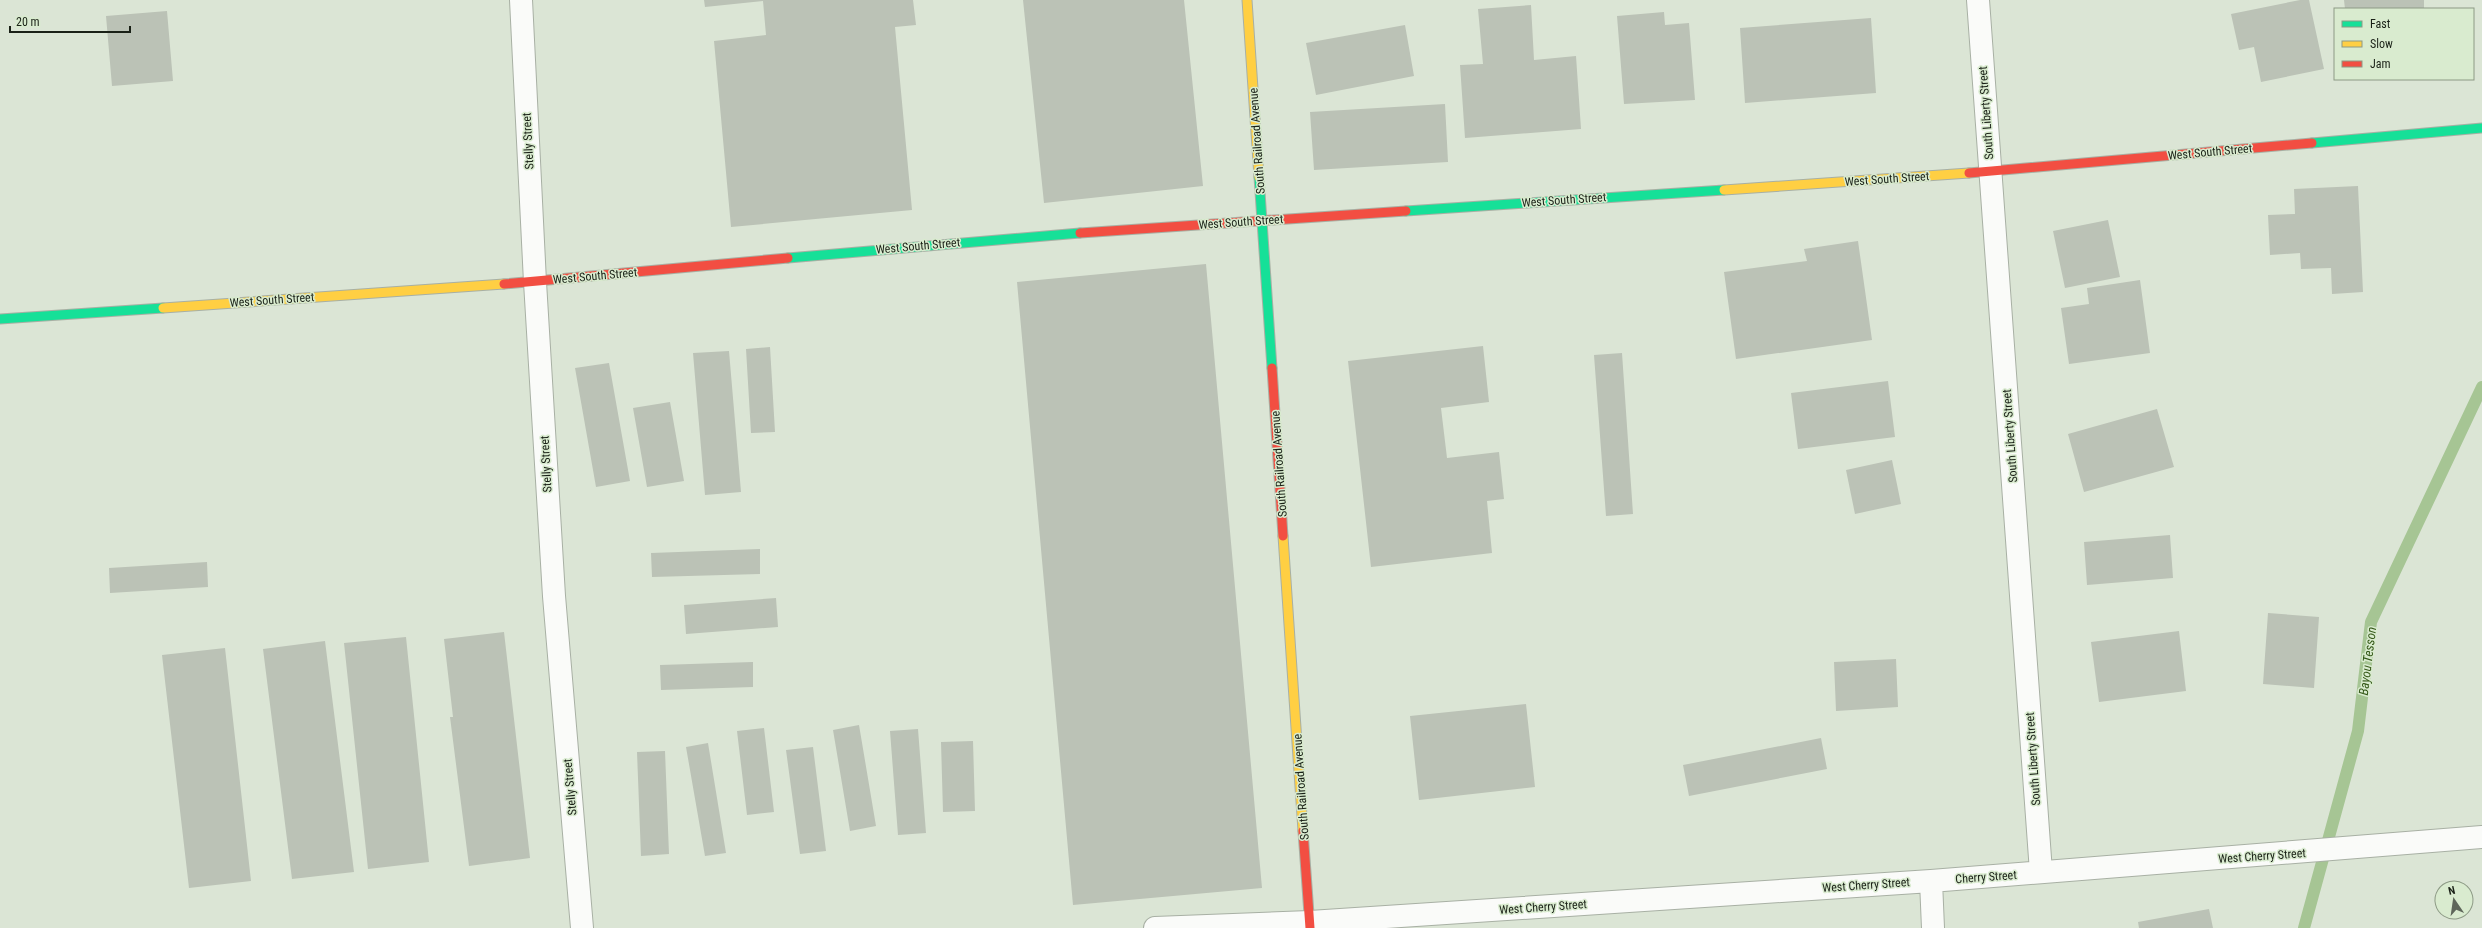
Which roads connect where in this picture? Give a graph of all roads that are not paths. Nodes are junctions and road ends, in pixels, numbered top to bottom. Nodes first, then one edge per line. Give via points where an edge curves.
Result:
1 (521, 0) edge
2 (1247, 0) edge
3 (1978, 0) edge
4 (2482, 128) edge
5 (1991, 172) junction
6 (1262, 220) junction
7 (535, 282) junction
8 (0, 319) edge
9 (2482, 837) edge
10 (2041, 872) junction
11 (1931, 881) junction
12 (1310, 925) edge
13 (582, 928) edge
14 (1155, 928) edge
15 (1933, 928) edge

1 - 7 street, Stelly Street
2 - 6 street, South Railroad Avenue
3 - 5 street, South Liberty Street
4 - 5 street, West South Street
5 - 6 street, West South Street
5 - 10 street, South Liberty Street
6 - 7 street, West South Street via 952,243
6 - 12 street, South Railroad Avenue
7 - 8 street, West South Street
7 - 13 street, Stelly Street via 554,596
9 - 10 street, West Cherry Street
10 - 11 street, Cherry Street
11 - 12 street, West Cherry Street
11 - 15 street
12 - 14 street, West Cherry Street

